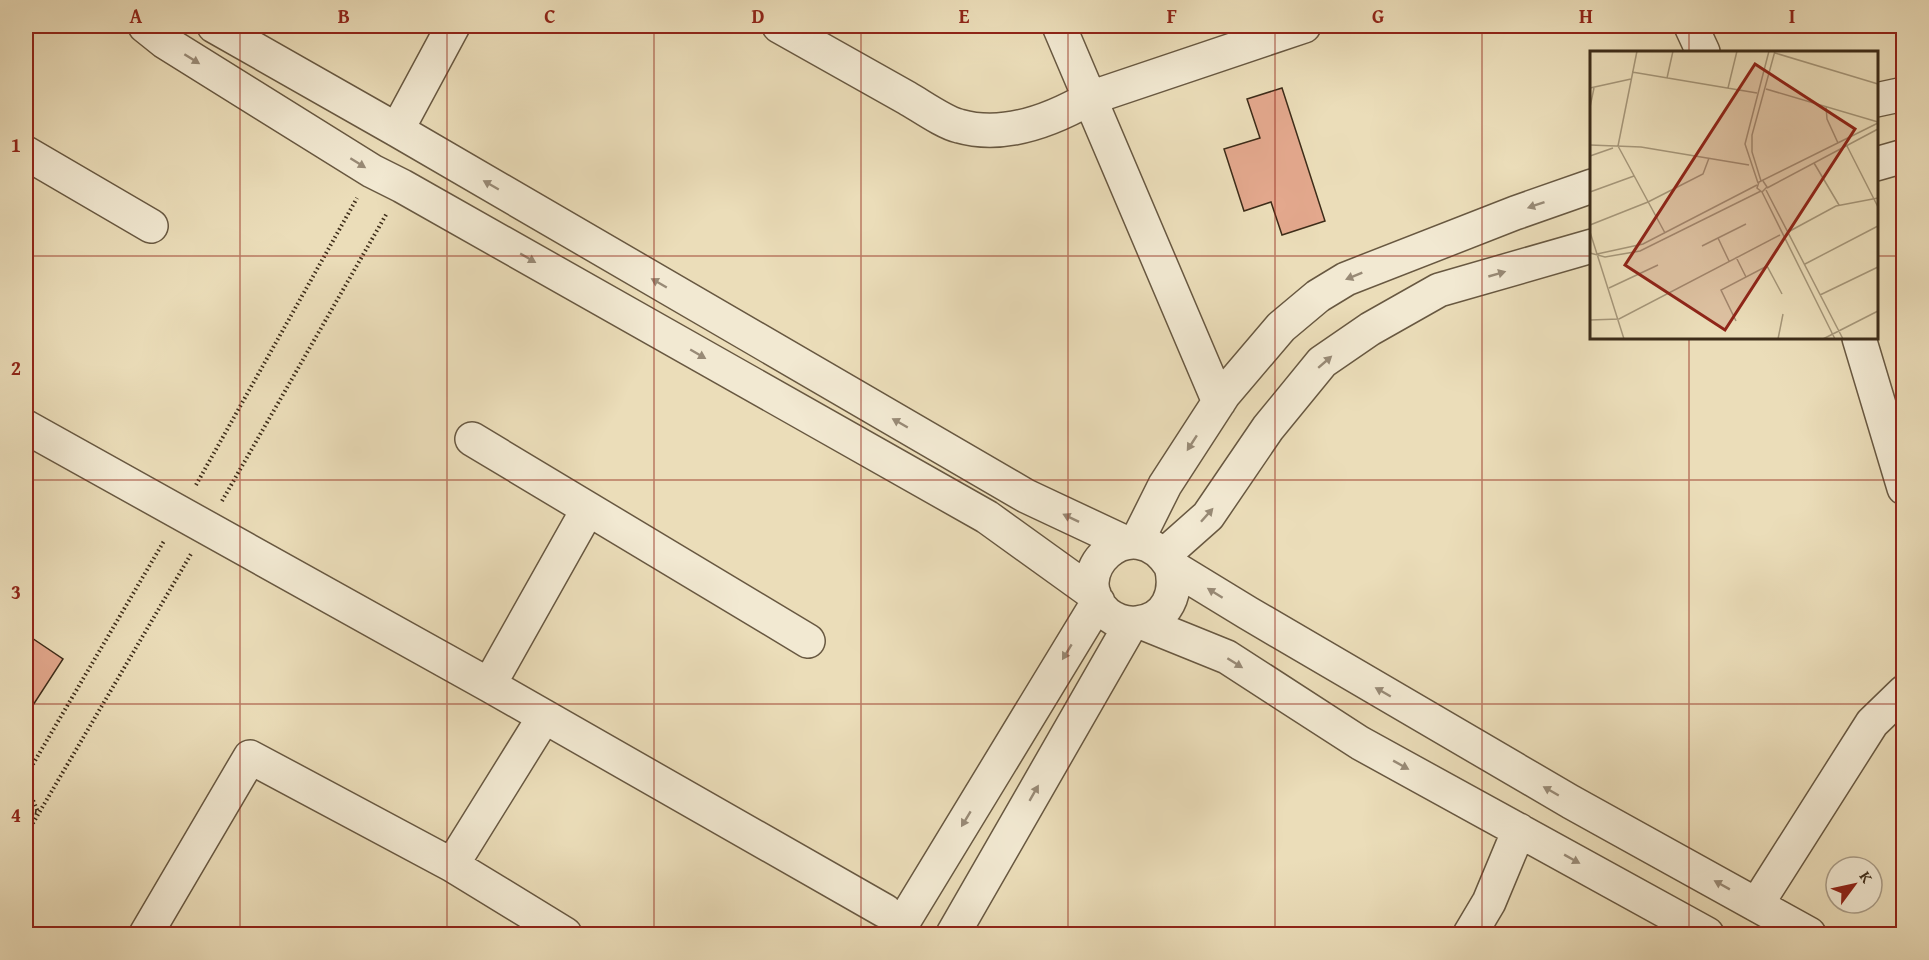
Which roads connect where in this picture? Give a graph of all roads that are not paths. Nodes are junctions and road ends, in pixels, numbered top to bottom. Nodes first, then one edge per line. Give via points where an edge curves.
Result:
1 (145, 26) edge
2 (214, 26) edge
3 (453, 26) edge
4 (779, 26) edge
5 (1059, 26) edge
6 (1304, 26) edge
7 (1692, 26) edge
8 (1703, 51) edge
9 (1904, 94) edge
10 (1090, 98) junction
11 (1878, 100) edge
12 (397, 130) junction
13 (26, 153) edge
14 (1904, 156) edge
15 (1878, 163) edge
16 (1590, 187) edge
17 (151, 226) dead end
18 (1590, 247) edge
19 (1859, 339) edge
20 (1219, 402) junction
21 (26, 427) edge
22 (472, 439) dead end
23 (1904, 488) edge
24 (588, 509) junction
25 (1149, 551) junction
26 (1096, 598) junction
27 (1137, 623) junction
28 (808, 641) dead end
29 (489, 685) junction
30 (1904, 692) edge
31 (544, 717) junction
32 (1519, 830) junction
33 (452, 866) junction
34 (1757, 904) junction
35 (891, 923) edge
36 (146, 934) edge
37 (565, 934) edge
38 (953, 934) edge
39 (1470, 934) edge
40 (1707, 934) edge
41 (1809, 934) edge

1 -> 26 street via 372,171 987,517
2 - 12 street
3 - 12 street
4 - 10 street via 958,126 1016,127 1042,121
5 - 10 street
6 - 10 street
7 - 8 street
9 - 11 street
10 - 20 street
25 -> 12 street via 1026,496
13 - 17 street
14 - 15 street
16 -> 20 street via 1346,279 1281,327
25 -> 18 street via 1208,516 1268,428 1322,362 1439,290
19 - 23 street
20 -> 25 street via 1166,485
21 - 29 street
22 - 24 street
24 - 28 street
24 - 29 street
25 - 26 street via 1112,548 1102,556 1092,581
25 - 27 street via 1174,577 1174,589 1164,610
34 -> 25 street via 1571,802
26 - 27 street via 1111,617
26 -> 35 street
27 -> 32 street via 1227,657 1360,743
38 -> 27 street
29 - 31 street
30 - 34 street via 1872,723
31 - 33 street
31 - 35 street
32 - 39 street via 1489,902
32 -> 40 street
33 - 36 street via 250,757
33 - 37 street
34 - 41 street

